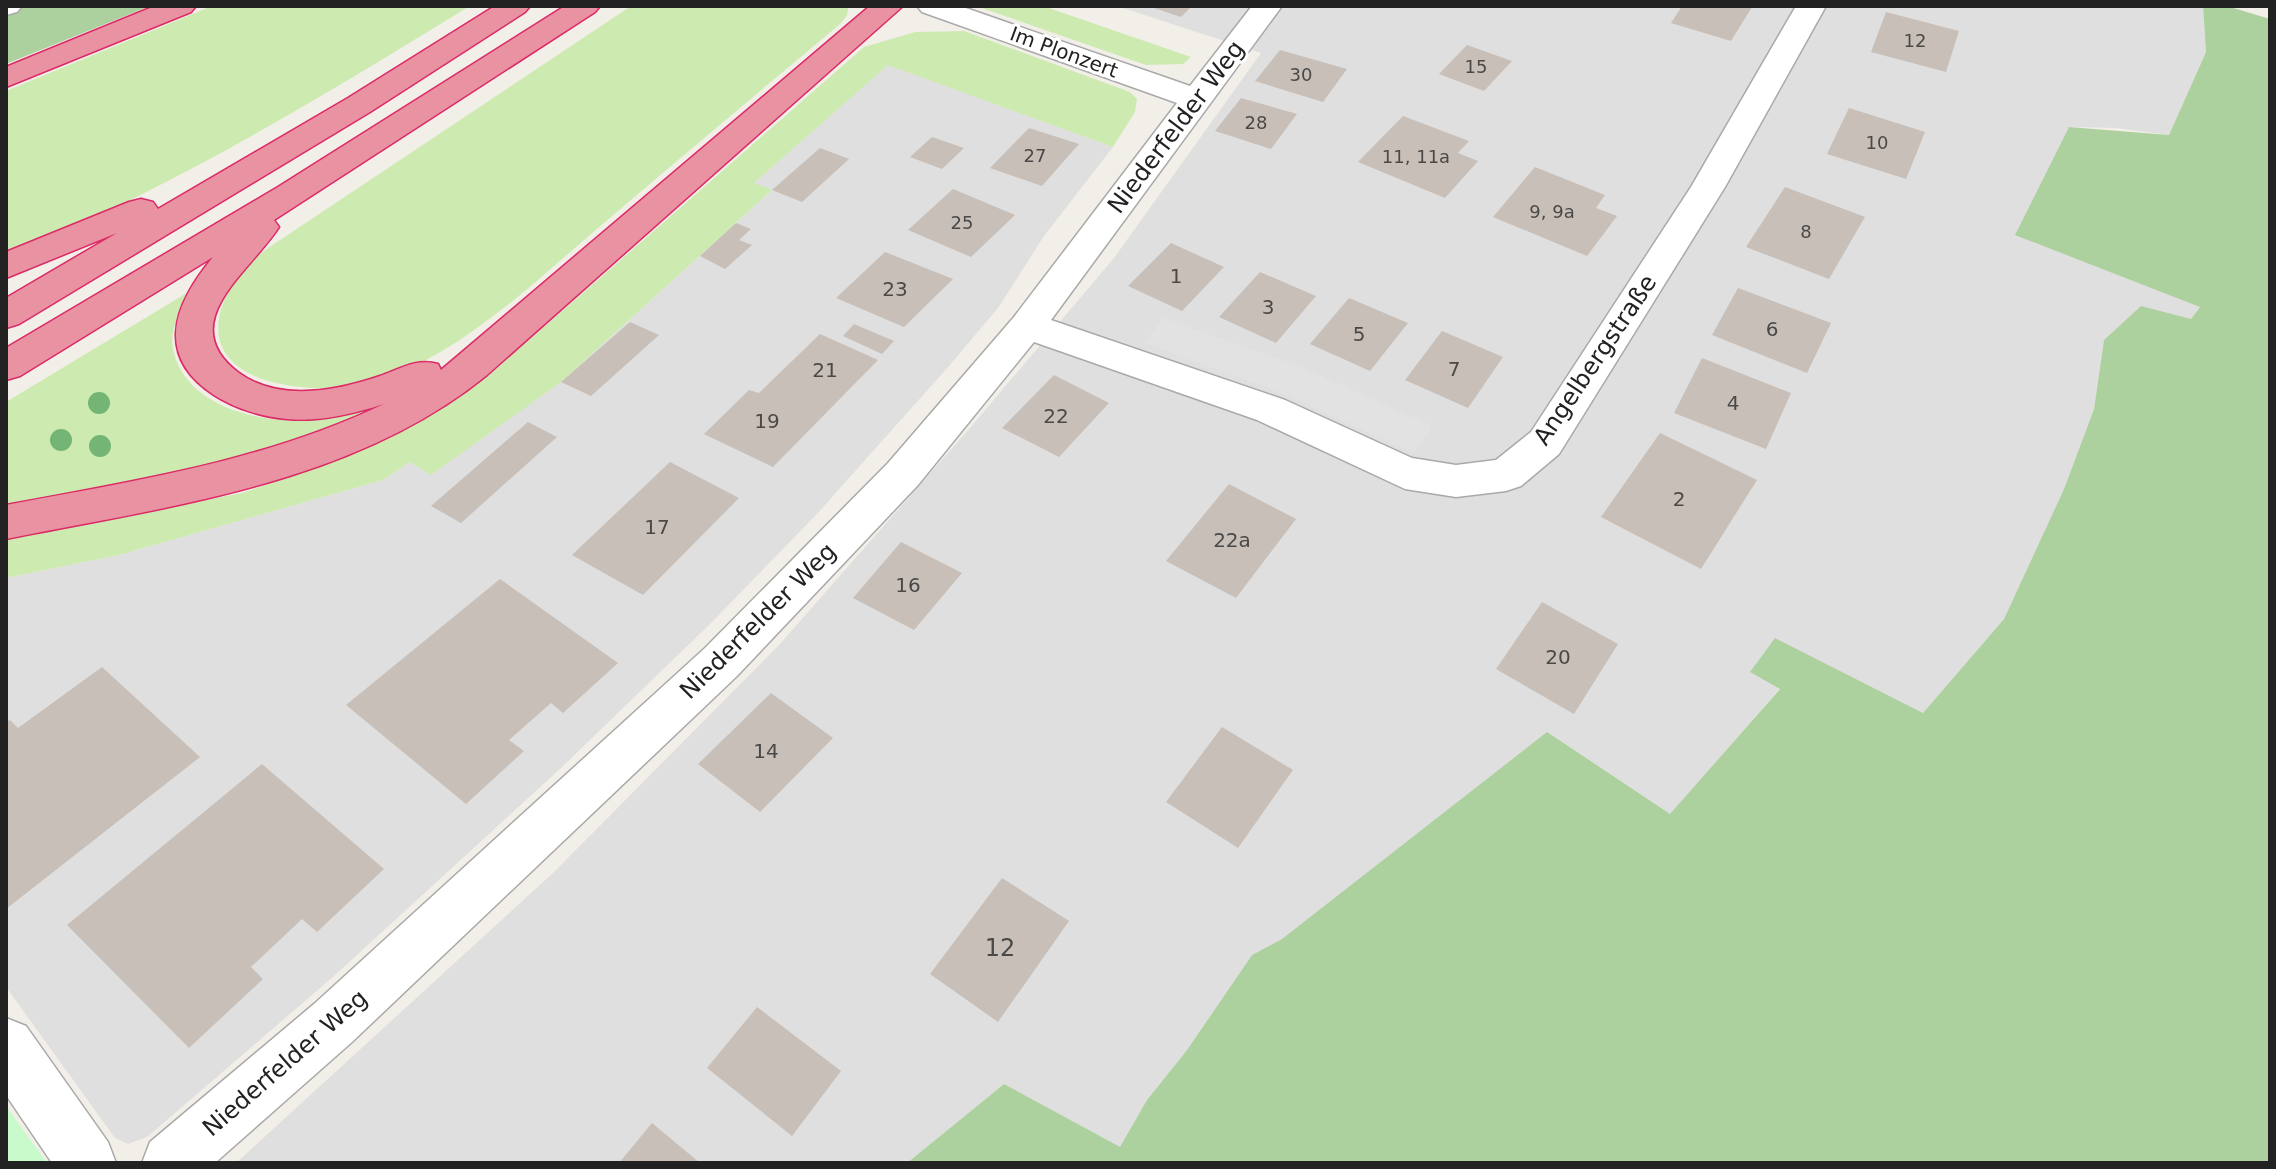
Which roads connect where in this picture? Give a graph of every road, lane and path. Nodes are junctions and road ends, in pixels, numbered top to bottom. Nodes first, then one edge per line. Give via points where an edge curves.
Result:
1 (181, 6) edge
2 (515, 6) edge
3 (585, 6) edge
4 (888, 6) edge
5 (932, 6) edge
6 (1267, 6) edge
7 (1811, 6) edge
8 (6, 78) edge
9 (1196, 99) junction
10 (283, 150) junction
11 (290, 195) junction
12 (6, 266) edge
13 (6, 315) edge
14 (527, 315) junction
15 (1027, 326) junction
16 (6, 366) edge
17 (6, 522) edge
18 (6, 1046) edge
19 (87, 1163) edge
20 (171, 1163) edge

1 - 8 highway
2 - 10 highway
3 - 11 highway
4 - 14 highway
5 - 9 street, Im Plonzert
6 - 9 street, Niederfelder Weg
7 - 15 street, Angelbergstraße via 1708,187 1545,443 1506,475 1456,481 1405,473 1271,410
9 - 15 street, Niederfelder Weg
10 - 12 highway
10 - 13 highway
11 - 14 highway via 201,303 194,345 204,366 225,386 290,406 367,396 462,355
11 - 16 highway
14 - 17 highway via 489,354 441,391 341,442 254,471
15 - 20 street, Niederfelder Weg via 903,474 721,662 333,1023
18 - 19 street

